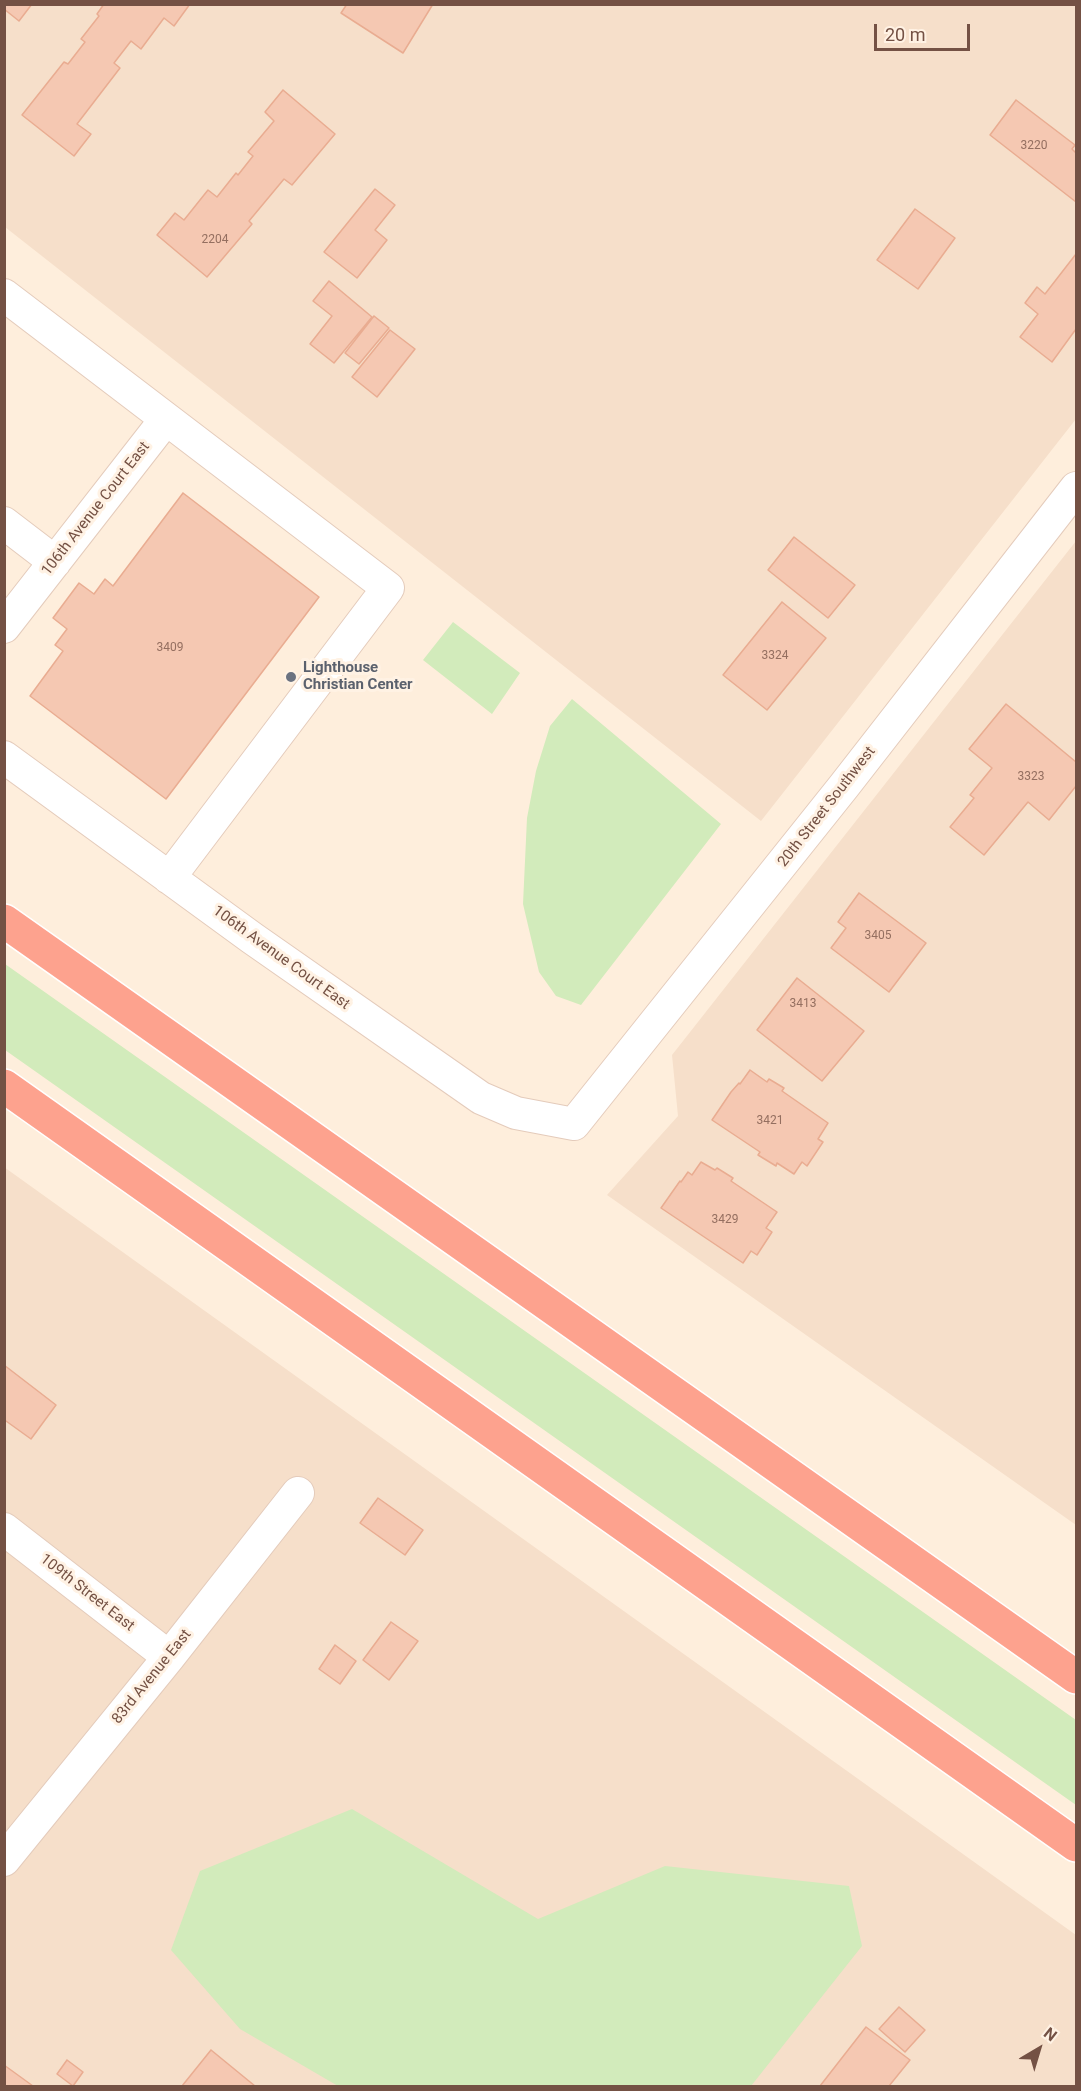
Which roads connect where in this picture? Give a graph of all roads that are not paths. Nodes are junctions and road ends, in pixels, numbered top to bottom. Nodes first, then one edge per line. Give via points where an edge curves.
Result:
1 (4, 295) edge
2 (166, 419) junction
3 (1077, 488) edge
4 (4, 523) edge
5 (55, 562) junction
6 (4, 627) edge
7 (4, 757) edge
8 (169, 878) junction
9 (4, 921) edge
10 (4, 1086) edge
11 (574, 1124) joint
12 (298, 1492) dead end
13 (4, 1529) edge
14 (169, 1657) junction
15 (1077, 1677) edge
16 (1077, 1845) edge
17 (4, 1860) edge

1 - 2 street
2 - 5 street, 106th Avenue Court East
2 - 8 street via 387,588
3 - 11 street, 20th Street Southwest
4 - 5 street
5 - 6 street, 106th Avenue Court East
7 - 8 street, 106th Avenue Court East
8 - 11 street, 106th Avenue Court East via 481,1098 516,1113
9 - 15 highway
10 - 16 highway
12 - 14 street, 83rd Avenue East
13 - 14 street, 109th Street East
14 - 17 street, 83rd Avenue East

